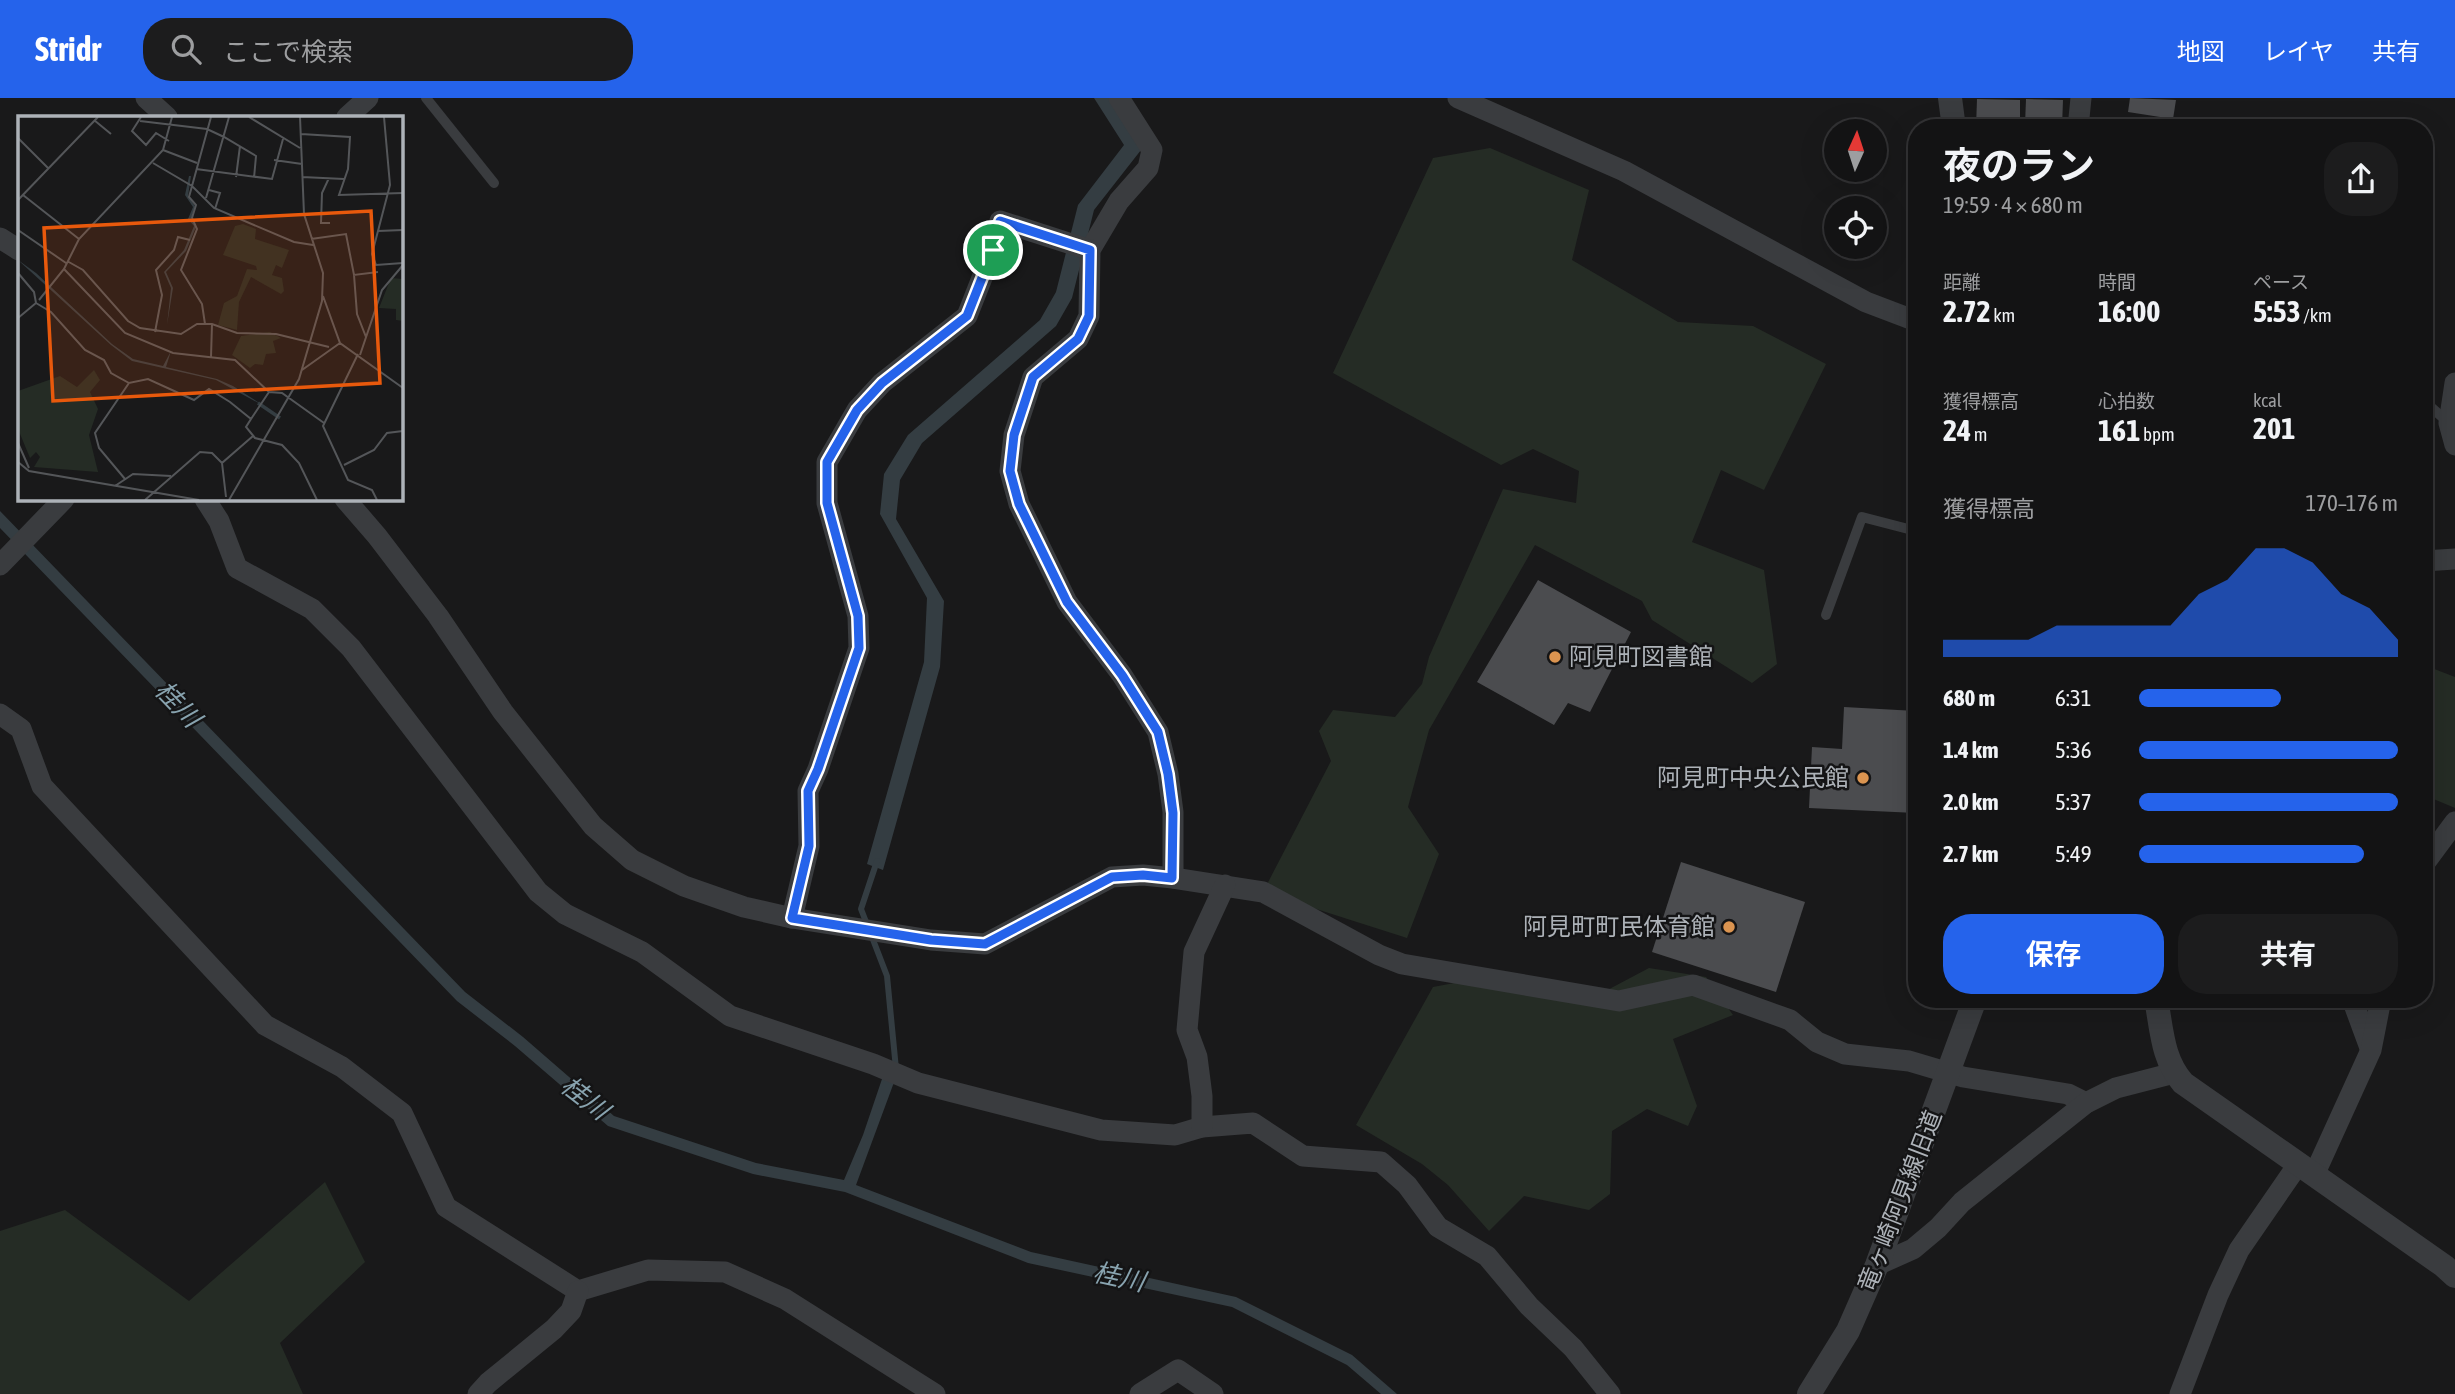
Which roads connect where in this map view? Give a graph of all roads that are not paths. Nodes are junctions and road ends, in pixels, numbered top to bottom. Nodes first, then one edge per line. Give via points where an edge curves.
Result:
1 (146, 98) edge
2 (368, 98) edge
3 (426, 98) edge
4 (1119, 98) edge
5 (1458, 98) edge
6 (1950, 98) edge
7 (2081, 98) edge
8 (166, 116) edge
9 (348, 116) edge
10 (1953, 119) edge
11 (2079, 119) edge
12 (494, 183) dead end
13 (0, 238) edge
14 (18, 249) edge
15 (1090, 250) junction
16 (1908, 318) edge
17 (2455, 383) edge
18 (2433, 409) edge
19 (2449, 423) junction
20 (2455, 446) edge
21 (63, 500) edge
22 (206, 500) edge
23 (346, 500) edge
24 (1908, 529) edge
25 (14, 550) edge
26 (2455, 559) edge
27 (2433, 560) edge
28 (1826, 615) dead end
29 (0, 714) edge
30 (2455, 822) edge
31 (2433, 852) edge
32 (1172, 878) junction
33 (1225, 885) junction
34 (792, 918) junction
35 (1972, 1008) edge
36 (2157, 1008) edge
37 (2355, 1008) edge
38 (2379, 1008) edge
39 (2371, 1051) junction
40 (1949, 1073) junction
41 (2175, 1073) junction
42 (2086, 1103) junction
43 (1202, 1127) junction
44 (2307, 1168) junction
45 (1877, 1265) junction
46 (2455, 1276) edge
47 (578, 1291) junction
48 (478, 1394) edge
49 (935, 1394) edge
50 (1140, 1394) edge
51 (1213, 1394) edge
52 (1610, 1394) edge
53 (1809, 1394) edge
54 (2180, 1394) edge

1 - 8 street
2 - 9 street
3 - 12 lane
4 - 15 street via 1152,150 1148,168 1114,209
5 - 16 street via 1624,172 1866,302
6 - 10 street
7 - 11 street
13 - 14 street
15 - 32 street via 1089,316 1078,339 1033,377 1014,435 1010,471 1019,504 1067,602 1158,732 1173,813
15 - 34 street via 1000,221 967,316 882,383 857,410 827,462 827,503 858,616 859,648 808,791 809,846
17 - 19 street
18 - 19 lane
19 - 20 street
21 - 25 street
22 - 43 street via 237,568 312,609 351,648 538,892 565,915 642,952 730,1016 918,1083 1101,1130 1175,1135
23 - 34 street via 593,826 632,860 684,886
24 - 28 lane via 1862,517
26 - 27 street
29 - 47 street via 21,729 42,786 265,1025 342,1067 402,1113 446,1207
30 - 31 street
32 - 33 street
32 - 34 street via 1112,877 985,944
33 - 40 street via 1264,891 1402,964 1619,1001 1693,985 1790,1020 1817,1042 1845,1054 1909,1061
33 - 43 street via 1194,952 1187,1030 1197,1056
35 - 40 street, 竜ヶ崎阿見線旧道
36 - 41 street via 2165,1054
37 - 39 street
38 - 39 street
39 - 44 street
40 - 42 street via 2068,1094
40 - 45 street, 竜ヶ崎阿見線旧道
41 - 42 street via 2116,1088
41 - 44 street
42 - 45 street via 1962,1202 1913,1249
43 - 52 street via 1253,1123 1303,1156 1381,1162 1407,1185 1438,1227 1487,1256
44 - 46 street
44 - 54 street via 2239,1250
45 - 53 street, 竜ヶ崎阿見線旧道 via 1848,1331
47 - 48 street via 571,1311 554,1329
47 - 49 street via 648,1269 725,1272 785,1299
50 - 51 street via 1178,1370

